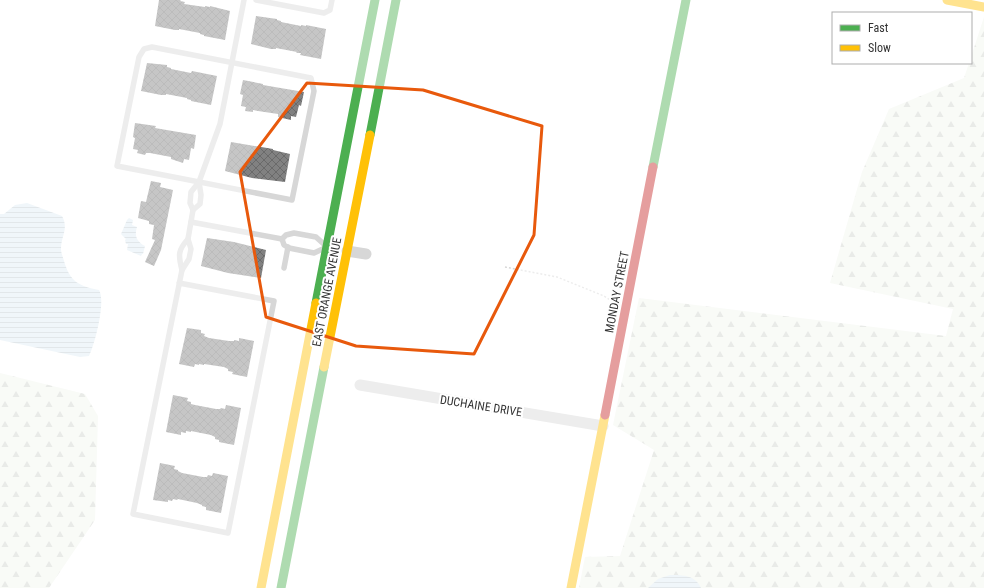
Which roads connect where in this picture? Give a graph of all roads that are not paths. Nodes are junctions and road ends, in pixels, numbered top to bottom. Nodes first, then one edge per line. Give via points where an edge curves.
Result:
1 (244, 0) edge
2 (256, 0) edge
3 (332, 0) edge
4 (376, 0) edge
5 (396, 0) edge
6 (686, 0) edge
7 (947, 0) edge
8 (984, 7) edge
9 (232, 63) junction
10 (199, 182) junction
11 (193, 210) junction
12 (191, 222) junction
13 (188, 239) junction
14 (282, 239) junction
15 (288, 247) junction
16 (337, 249) junction
17 (366, 254) dead end
18 (284, 268) dead end
19 (182, 270) junction
20 (179, 283) junction
21 (360, 386) dead end
22 (603, 426) junction
23 (261, 588) edge
24 (281, 588) edge
25 (571, 588) edge

1 - 9 lane
2 - 3 lane via 324,13 330,10
4 - 16 street, EAST ORANGE AVENUE
5 - 16 street, EAST ORANGE AVENUE
6 - 22 street, MONDAY STREET
7 - 8 street
9 - 10 lane via 220,124
9 - 10 lane via 152,47 144,49 139,57 117,166
9 - 10 lane via 312,78 314,91 292,200
10 - 11 lane via 192,192 190,203
10 - 11 lane via 200,204
11 - 12 lane
12 - 13 lane
12 - 14 lane
13 - 19 lane via 191,249 189,259
13 - 19 lane via 181,247 179,257
14 - 15 lane
14 - 16 lane via 294,233 316,237
15 - 16 lane via 314,253
15 - 18 lane
16 - 17 street
16 - 23 street, EAST ORANGE AVENUE
16 - 24 street, EAST ORANGE AVENUE
19 - 20 lane
20 - 20 lane via 274,301 228,533 133,514
21 - 22 street, DUCHAINE DRIVE
22 - 25 street, MONDAY STREET

